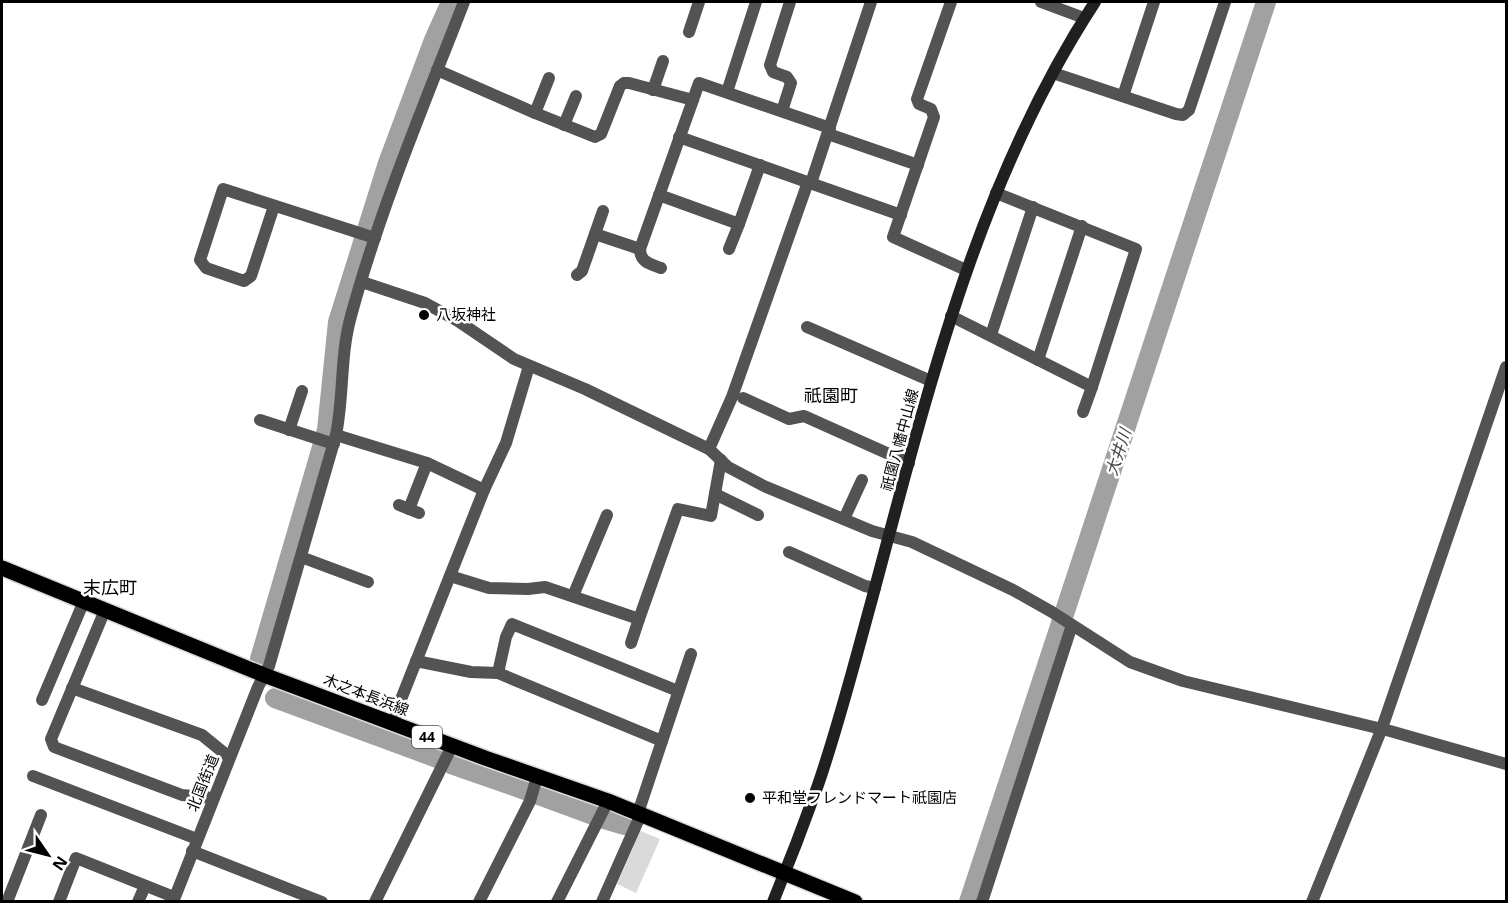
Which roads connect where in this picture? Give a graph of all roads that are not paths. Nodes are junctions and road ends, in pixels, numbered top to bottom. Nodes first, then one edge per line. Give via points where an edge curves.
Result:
1 (464, 2) edge
2 (699, 2) edge
3 (756, 2) edge
4 (790, 2) edge
5 (871, 2) edge
6 (951, 2) edge
7 (1041, 2) edge
8 (1095, 2) edge
9 (1154, 2) edge
10 (1224, 2) edge
11 (1084, 18) junction
12 (689, 32) dead end
13 (663, 61) dead end
14 (437, 70) junction
15 (1053, 73) junction
16 (549, 78) dead end
17 (653, 90) junction
18 (727, 92) junction
19 (576, 96) dead end
20 (1123, 96) junction
21 (693, 100) junction
22 (782, 111) junction
23 (535, 113) junction
24 (564, 125) junction
25 (829, 131) junction
26 (679, 137) junction
27 (760, 165) junction
28 (918, 165) junction
29 (809, 183) junction
30 (996, 193) junction
31 (659, 195) junction
32 (274, 206) junction
33 (1033, 207) junction
34 (603, 211) dead end
35 (901, 215) junction
36 (739, 224) junction
37 (1082, 226) junction
38 (595, 234) junction
39 (369, 236) junction
40 (640, 249) junction
41 (729, 249) dead end
42 (660, 268) dead end
43 (966, 270) junction
44 (578, 274) dead end
45 (362, 282) junction
46 (951, 316) junction
47 (807, 327) dead end
48 (991, 335) junction
49 (1038, 360) junction
50 (529, 366) junction
51 (1506, 367) edge
52 (932, 381) junction
53 (1503, 386) edge
54 (1092, 387) junction
55 (302, 391) dead end
56 (742, 398) dead end
57 (1083, 412) dead end
58 (260, 420) dead end
59 (289, 430) junction
60 (330, 440) junction
61 (709, 449) junction
62 (721, 460) junction
63 (427, 463) junction
64 (909, 464) junction
65 (862, 480) dead end
66 (484, 490) junction
67 (715, 494) junction
68 (409, 509) dead end
69 (607, 515) dead end
70 (759, 515) dead end
71 (844, 519) junction
72 (889, 537) junction
73 (789, 552) dead end
74 (301, 557) junction
75 (2, 567) edge
76 (450, 576) junction
77 (368, 582) dead end
78 (875, 588) junction
79 (573, 596) junction
80 (84, 601) junction
81 (105, 610) junction
82 (639, 619) junction
83 (1070, 624) junction
84 (631, 643) dead end
85 (691, 654) dead end
86 (416, 661) junction
87 (498, 673) junction
88 (264, 675) junction
89 (72, 687) junction
90 (678, 691) junction
91 (42, 700) dead end
92 (394, 725) junction
93 (1382, 728) junction
94 (662, 741) junction
95 (452, 746) junction
96 (230, 757) junction
97 (1506, 764) edge
98 (33, 776) dead end
99 (537, 777) junction
100 (213, 798) junction
101 (608, 801) junction
102 (639, 813) junction
103 (41, 815) dead end
104 (197, 839) junction
105 (192, 851) junction
106 (784, 872) junction
107 (145, 885) junction
108 (173, 899) edge
109 (7, 902) edge
110 (59, 902) edge
111 (138, 902) edge
112 (322, 902) edge
113 (375, 902) edge
114 (479, 902) edge
115 (556, 902) edge
116 (602, 902) edge
117 (773, 902) edge
118 (855, 902) edge
119 (982, 902) edge
120 (1312, 902) edge

1 - 14 street, 北国街道
2 - 12 street
3 - 18 street
4 - 22 street via 770,65 773,72 787,77 791,83
5 - 25 street
6 - 28 street via 918,99 934,117
7 - 11 street
8 - 11 main road, 祇園八幡中山線
9 - 20 street
10 - 20 street via 1187,112 1176,114
11 - 15 main road, 祇園八幡中山線
13 - 17 street
14 - 23 street
14 - 39 street, 北国街道
15 - 20 street
15 - 30 main road, 祇園八幡中山線
16 - 23 street
17 - 21 street
17 - 24 street via 629,83 621,85 597,137
18 - 21 street via 699,83
18 - 22 street
19 - 24 street
21 - 26 street
22 - 25 street
23 - 24 street
25 - 28 street
25 - 29 street
26 - 27 street
26 - 31 street
27 - 29 street
27 - 36 street
28 - 35 street
29 - 35 street
29 - 61 street via 732,397
30 - 33 street
30 - 43 main road, 祇園八幡中山線
31 - 36 street
31 - 40 street
32 - 32 street via 223,189 200,260 206,268 244,281 251,276
32 - 39 street
33 - 37 street
33 - 48 street
34 - 38 street
35 - 43 street via 893,237
36 - 41 street
37 - 49 street
37 - 54 street via 1136,249
38 - 40 street
38 - 44 street
39 - 45 street, 北国街道
40 - 42 street via 644,261
43 - 46 main road, 祇園八幡中山線
45 - 50 street via 425,303
45 - 60 street, 北国街道 via 345,342 341,409
46 - 48 street
46 - 52 main road, 祇園八幡中山線
47 - 52 street
48 - 49 street
49 - 54 street
50 - 61 street
50 - 66 street via 506,443
51 - 53 street
52 - 64 main road, 祇園八幡中山線
53 - 93 street
54 - 57 street
55 - 59 street
56 - 64 street via 789,419 804,416
58 - 59 street
59 - 60 street
60 - 63 street
60 - 74 street, 北国街道
61 - 62 street
62 - 67 street
62 - 71 street via 728,468 764,486
63 - 66 street
63 - 68 street
64 - 72 main road, 祇園八幡中山線
65 - 71 street
66 - 76 street
67 - 70 street
67 - 82 street via 711,516 678,509
69 - 79 street
71 - 72 street
72 - 78 main road, 祇園八幡中山線
72 - 83 street via 912,542 1013,590
73 - 78 street
74 - 77 street
74 - 88 street, 北国街道
75 - 80 main road, 木之本長浜線 / 44
76 - 79 street via 489,588 545,587
76 - 86 street
78 - 106 main road, 祇園八幡中山線 via 818,784
79 - 82 street
80 - 81 main road, 木之本長浜線 / 44
80 - 91 street
81 - 88 main road, 木之本長浜線 / 44
81 - 89 street
82 - 84 street
83 - 93 street via 1130,662 1183,681
83 - 119 street
85 - 90 street
86 - 87 street
86 - 92 street
87 - 90 street via 512,624
87 - 94 street
88 - 92 main road, 木之本長浜線 / 44
88 - 96 street, 北国街道
89 - 96 street via 202,735
89 - 100 street via 51,740 54,747 182,795
90 - 94 street
92 - 95 main road, 木之本長浜線 / 44
93 - 97 street
93 - 120 street
94 - 102 street
95 - 99 main road, 木之本長浜線 / 44
95 - 113 street
96 - 100 street, 北国街道
98 - 104 street
99 - 101 main road, 木之本長浜線 / 44
99 - 114 street via 530,801
100 - 104 street, 北国街道
101 - 102 main road, 木之本長浜線 / 44
101 - 115 street
102 - 106 main road, 木之本長浜線 / 44
102 - 116 street
103 - 109 street
104 - 105 street, 北国街道
105 - 108 street, 北国街道
105 - 112 street
106 - 117 main road, 祇園八幡中山線
106 - 118 main road, 木之本長浜線 / 44
107 - 108 street
107 - 110 street via 76,858
107 - 111 street

